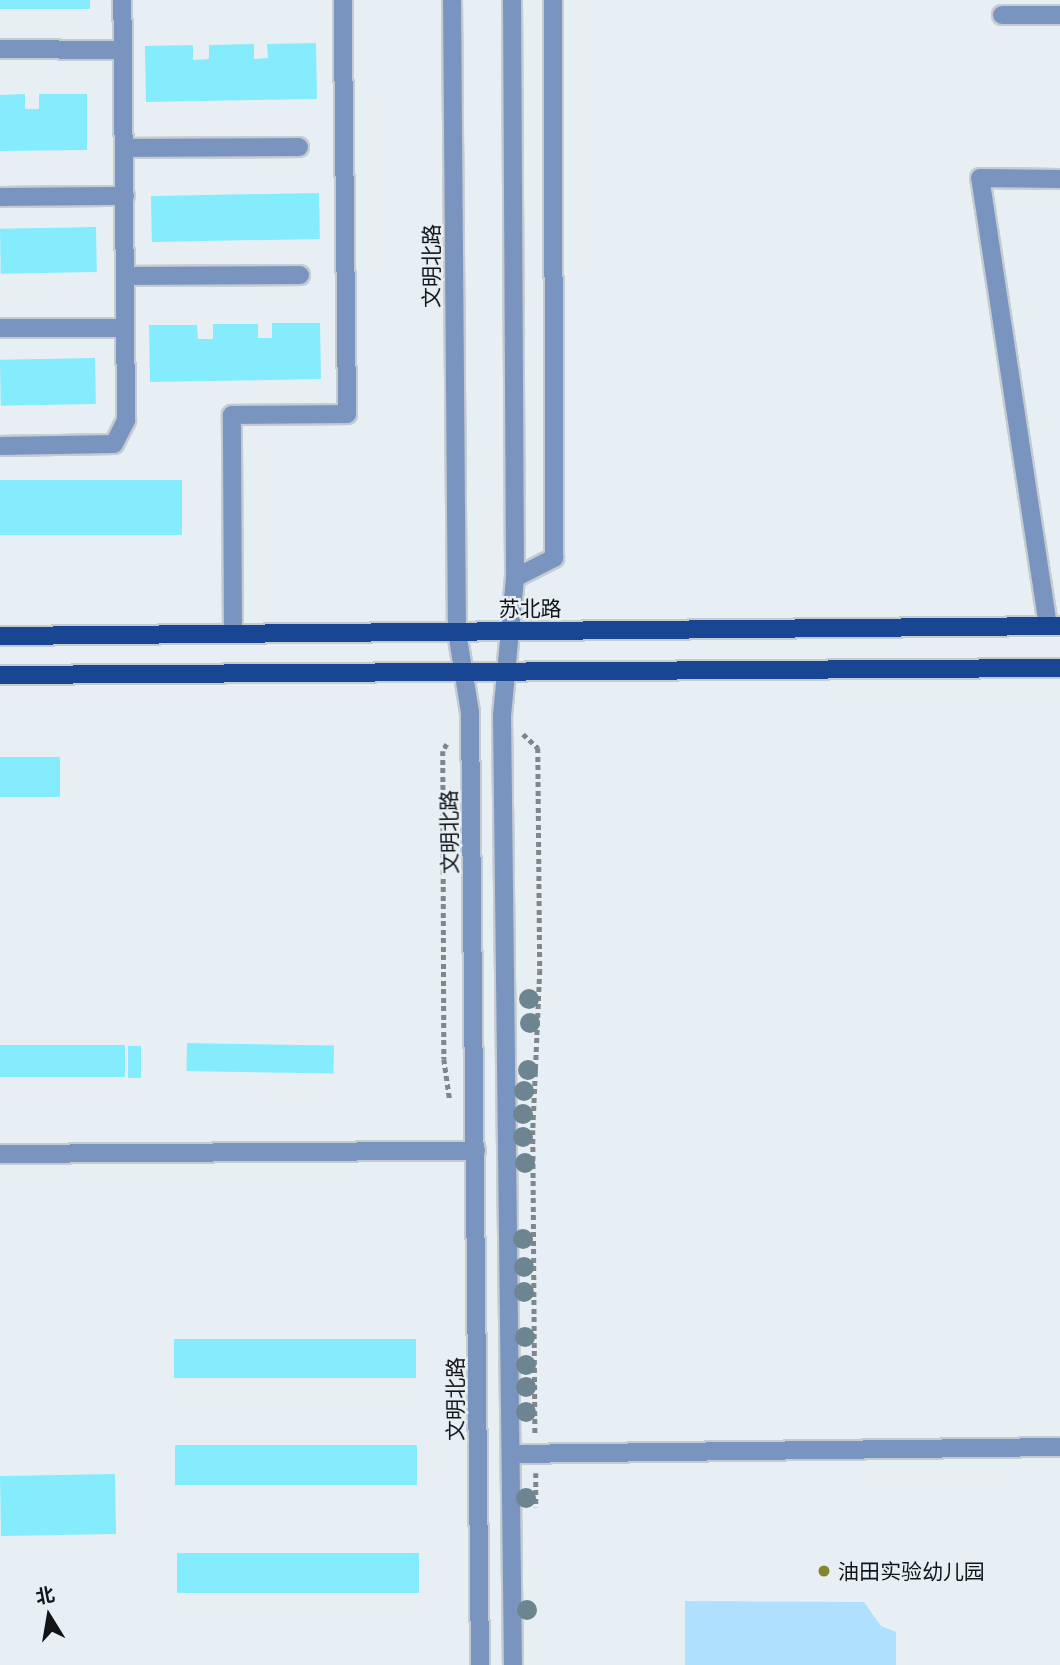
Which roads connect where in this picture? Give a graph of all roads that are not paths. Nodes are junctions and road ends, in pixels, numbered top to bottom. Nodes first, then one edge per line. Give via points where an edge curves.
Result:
1 (122, 0) edge
2 (343, 0) edge
3 (452, 0) edge
4 (512, 0) edge
5 (553, 0) edge
6 (1002, 15) dead end
7 (1060, 15) edge
8 (0, 49) edge
9 (123, 50) junction
10 (299, 147) dead end
11 (124, 148) junction
12 (1060, 179) edge
13 (125, 196) junction
14 (0, 197) edge
15 (300, 275) dead end
16 (125, 276) junction
17 (0, 328) edge
18 (125, 328) junction
19 (0, 446) edge
20 (516, 578) junction
21 (1054, 626) edge
22 (509, 631) junction
23 (457, 632) junction
24 (233, 634) junction
25 (0, 636) edge
26 (1060, 668) edge
27 (464, 671) junction
28 (506, 671) junction
29 (0, 675) edge
30 (476, 1151) junction
31 (0, 1154) edge
32 (1060, 1447) edge
33 (511, 1454) junction
34 (480, 1665) edge
35 (513, 1665) edge

1 - 9 street
2 - 24 street via 347,414 232,415
3 - 23 street, 文明北路
4 - 20 street
5 - 20 street via 554,558
6 - 7 street
8 - 9 street
9 - 11 street
10 - 11 street
11 - 13 street
12 - 21 street via 979,178
13 - 14 street
13 - 16 street
15 - 16 street
16 - 18 street
17 - 18 street
18 - 19 street via 126,420 114,444
20 - 22 street
21 - 22 main road, 苏北路
22 - 23 main road, 苏北路
22 - 28 street
23 - 24 main road, 苏北路
23 - 27 street, 文明北路
24 - 25 main road, 苏北路
26 - 28 main road
27 - 28 main road
27 - 29 main road
27 - 30 street, 文明北路 via 470,712
28 - 33 street via 502,715
30 - 31 street
30 - 34 street, 文明北路
32 - 33 street
33 - 35 street

